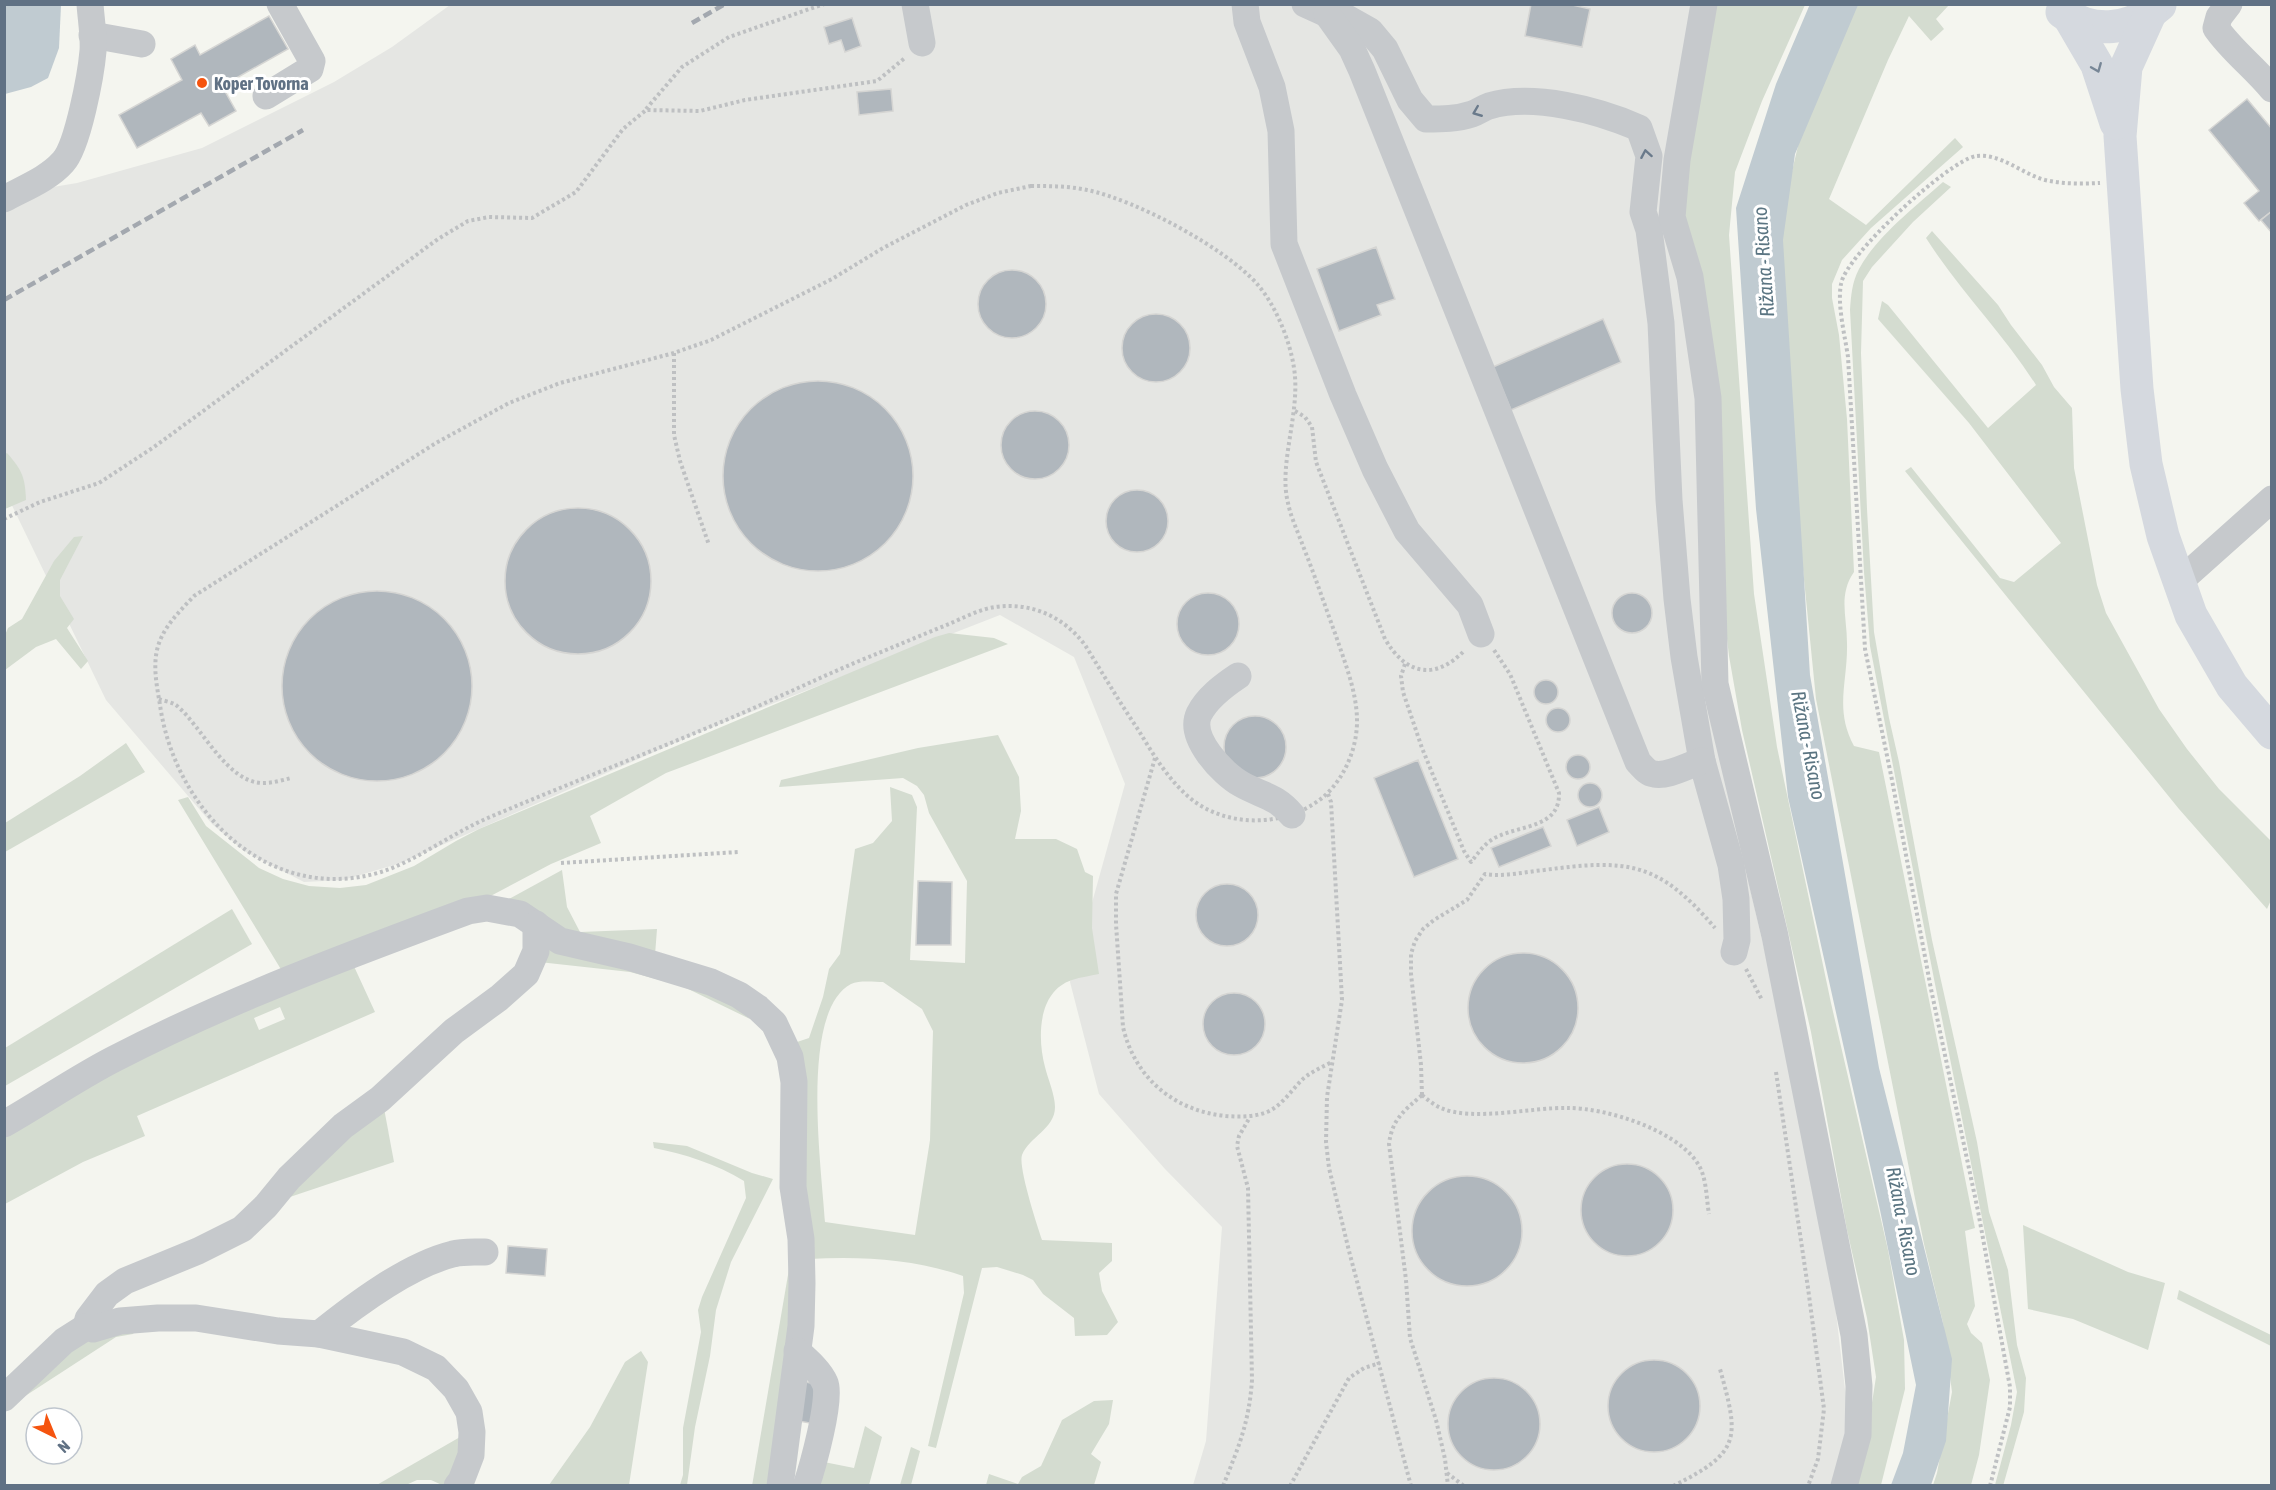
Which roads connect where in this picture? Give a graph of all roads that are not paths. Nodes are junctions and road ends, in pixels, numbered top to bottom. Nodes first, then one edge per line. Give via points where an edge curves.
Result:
1 (90, 4) edge
2 (280, 4) edge
3 (915, 4) edge
4 (1245, 4) edge
5 (1704, 4) edge
6 (2229, 4) edge
7 (1313, 8) edge
8 (2155, 9) edge
9 (2062, 11) edge
10 (92, 36) junction
11 (922, 43) road end
12 (142, 44) dead end
13 (2271, 89) edge
14 (266, 96) dead end
15 (2120, 136) junction
16 (4, 199) edge
17 (2271, 499) edge
18 (2271, 513) edge
19 (2181, 587) junction
20 (1481, 634) road end
21 (1238, 676) dead end
22 (2271, 734) edge
23 (1702, 760) junction
24 (1292, 815) dead end
25 (536, 924) junction
26 (1734, 952) road end
27 (4, 1124) edge
28 (485, 1252) dead end
29 (86, 1327) junction
30 (319, 1334) junction
31 (797, 1351) junction
32 (4, 1398) edge
33 (457, 1485) edge
34 (780, 1485) edge
35 (806, 1485) edge
36 (1844, 1485) edge

1 - 10 street
2 - 14 street via 312,61 310,69
3 - 11 street
4 - 20 street via 1247,22 1272,87 1281,131 1284,244 1375,469 1407,531 1470,605
5 - 36 street via 1677,160 1672,217 1690,277 1708,398 1715,684 1775,936 1854,1335 1858,1435
6 - 13 street via 2216,28
7 - 23 street via 1352,49 1362,71 1638,762 1655,774
23 -> 7 street via 1677,599 1661,323 1644,212 1649,156 1639,128 1577,108 1530,102 1490,106 1449,119 1426,118 1410,100 1385,49 1370,31 1338,13
8 - 9 main road via 2124,26 2110,28 2089,25
8 - 15 main road via 2126,67
9 -> 15 main road via 2097,65
10 - 12 street
10 - 16 street via 86,91 75,137 64,161 43,178
15 - 19 main road via 2137,390 2146,464 2163,536
17 - 19 street
18 - 19 street
19 - 22 main road via 2192,615 2232,686
21 - 24 street via 1208,700 1198,717 1200,735 1210,758 1226,774 1281,803
23 - 26 street via 1733,877 1738,922
25 - 27 street via 520,914 487,908 420,928 201,1018 113,1060
25 - 29 street via 536,951 526,974 343,1126 242,1229 125,1281 107,1293
25 - 31 street via 560,941 711,982 739,995 774,1023 790,1057 794,1082 793,1187 801,1239 802,1283
28 - 30 street via 456,1253 434,1260 367,1298
29 - 30 street via 93,1329 139,1319 196,1318
29 - 32 street via 64,1341
30 - 33 street via 403,1352 436,1368 456,1389 469,1412 472,1432 471,1455
31 - 34 street
31 - 35 street via 826,1384 825,1406

